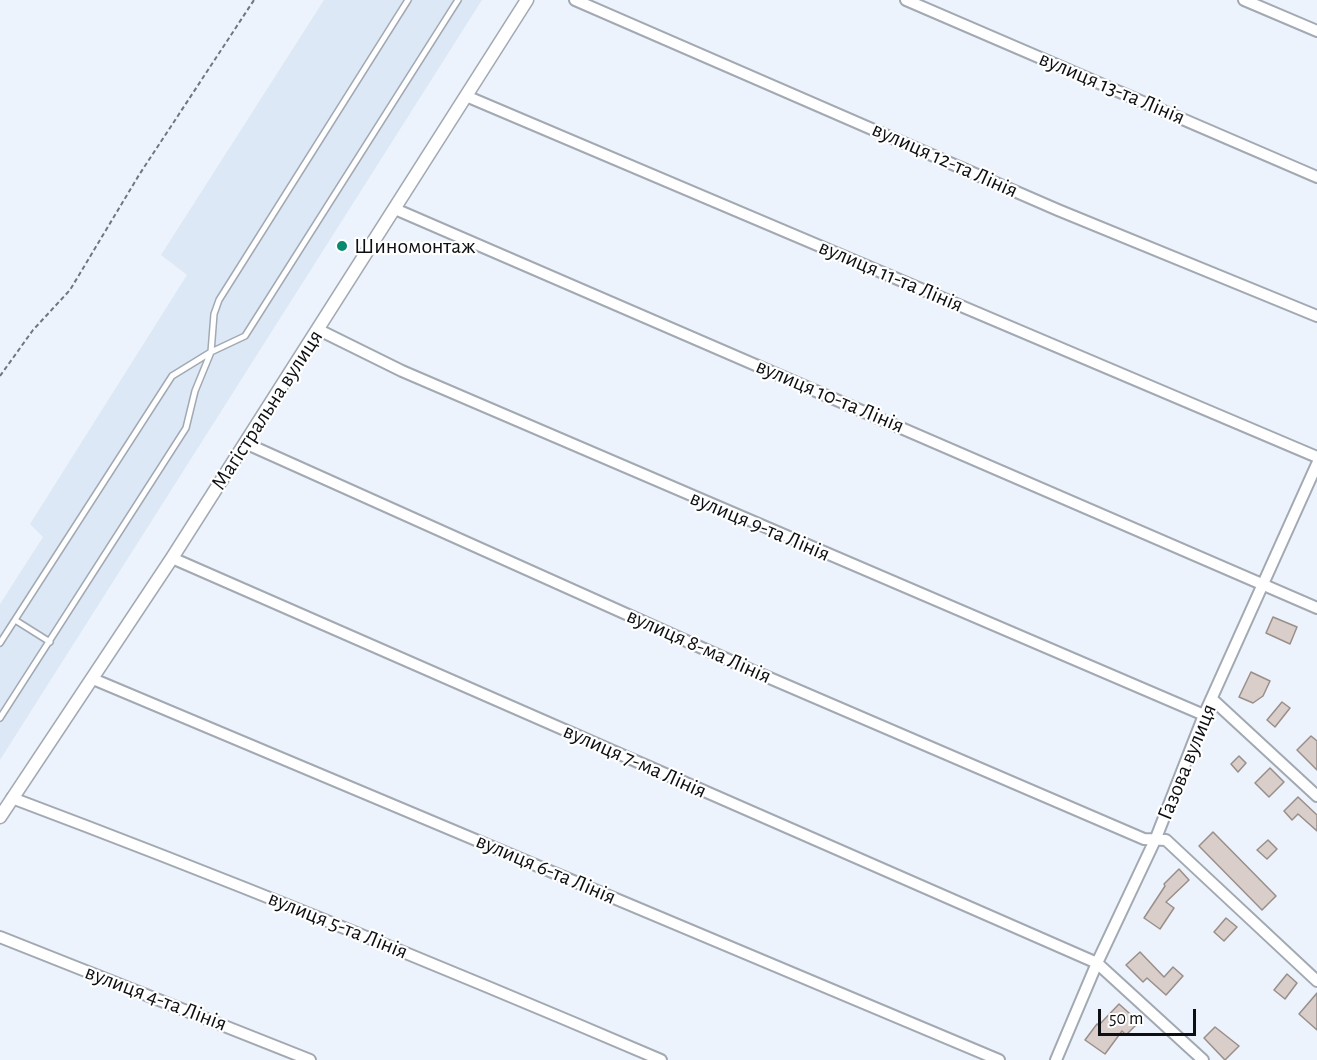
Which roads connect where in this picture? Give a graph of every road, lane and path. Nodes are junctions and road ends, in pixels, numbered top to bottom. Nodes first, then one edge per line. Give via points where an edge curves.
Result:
1 (254, 0) edge
2 (408, 0) edge
3 (458, 0) edge
4 (527, 0) edge
5 (575, 0) edge
6 (906, 0) edge
7 (1245, 0) edge
8 (1317, 31) edge
9 (466, 96) junction
10 (1317, 177) edge
11 (395, 209) junction
12 (1317, 316) edge
13 (319, 330) junction
14 (211, 352) junction
15 (0, 376) edge
16 (245, 443) junction
17 (1317, 457) edge
18 (1317, 464) edge
19 (172, 558) junction
20 (1264, 584) junction
21 (1317, 608) edge
22 (15, 620) junction
23 (50, 642) junction
24 (0, 643) edge
25 (93, 679) junction
26 (1213, 700) junction
27 (1204, 715) junction
28 (0, 718) edge
29 (1317, 796) edge
30 (12, 798) junction
31 (0, 817) edge
32 (1156, 838) junction
33 (0, 937) edge
34 (1097, 963) junction
35 (1317, 981) edge
36 (310, 1060) edge
37 (661, 1060) edge
38 (999, 1060) edge
39 (1056, 1060) edge
40 (1203, 1060) edge

1 - 15 path via 139,175 70,290 33,330
2 - 14 lane via 219,300
3 - 14 lane via 245,336
4 - 9 street, Магістральна вулиця
5 - 12 street, вулиця 12-та Лінія via 1058,210
6 - 10 street, вулиця 13-та Лінія
7 - 8 street
9 - 11 street, Магістральна вулиця
9 - 17 street, вулиця 11-та Лінія
11 - 13 street, Магістральна вулиця
11 - 20 street, вулиця 10-та Лінія
13 - 16 street, Магістральна вулиця
13 - 27 street, вулиця 9-та Лінія via 402,371
14 - 22 lane via 176,372 165,385
14 - 23 lane via 195,391 186,428
16 - 19 street, Магістральна вулиця
16 - 32 street, вулиця 8-ма Лінія via 761,675 1144,839
18 - 20 street, Газова вулиця
19 - 25 street, Магістральна вулиця
19 - 34 street, вулиця 7-ма Лінія
20 - 21 street, вулиця 10-та Лінія
20 - 26 street, Газова вулиця
22 - 23 lane
22 - 24 lane
23 - 28 lane
25 - 30 street, Магістральна вулиця
25 - 38 street, вулиця 6-та Лінія
26 - 27 street, Газова вулиця
26 - 29 street
27 - 32 street, Газова вулиця
30 - 31 street, Магістральна вулиця
30 - 37 street, вулиця 5-та Лінія via 196,867
32 - 34 street, Газова вулиця
32 - 35 street via 1166,840
33 - 36 street, вулиця 4-та Лінія
34 - 39 street, Газова вулиця
34 - 40 street, вулиця 7-ма Лінія

